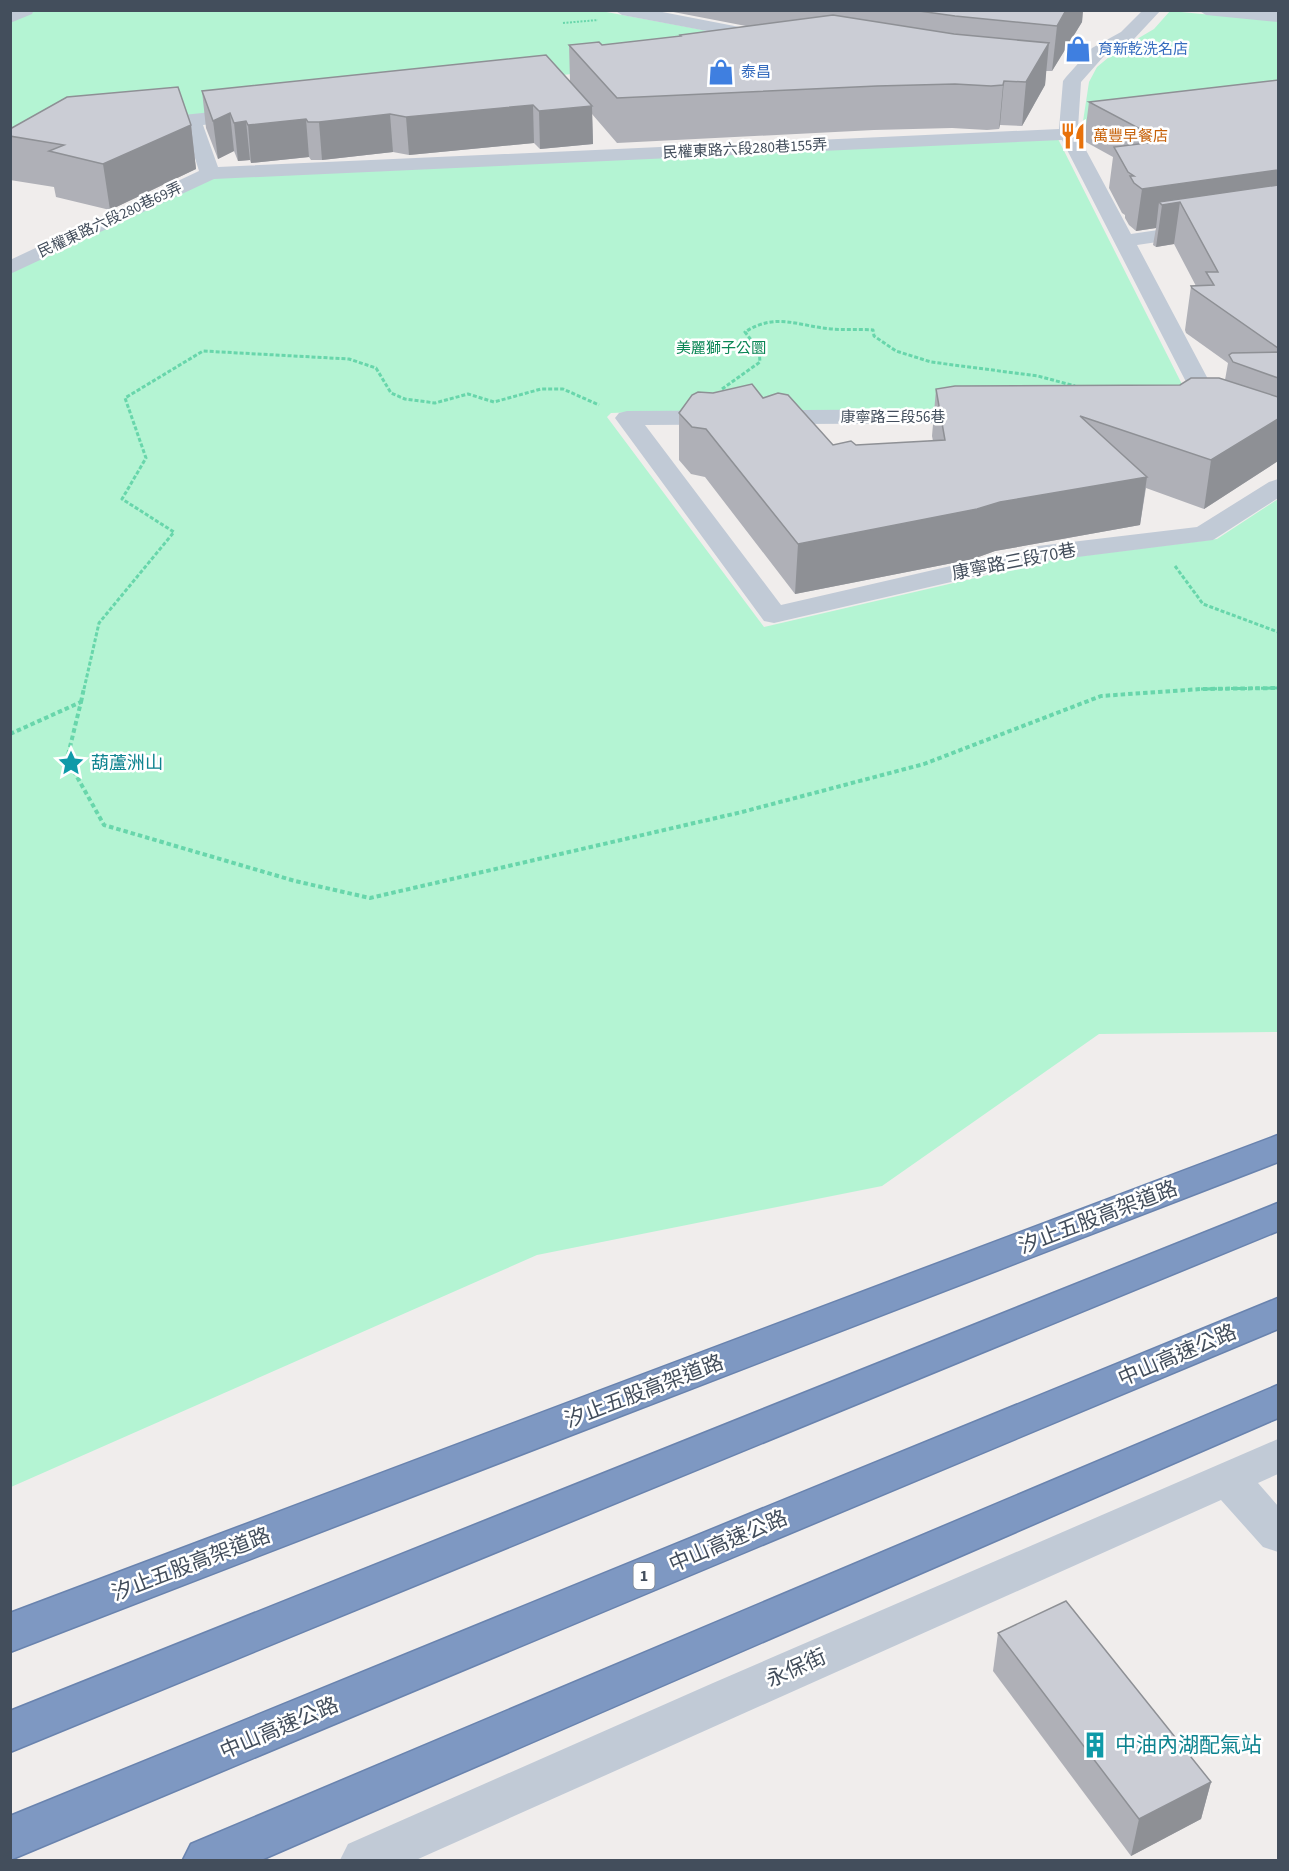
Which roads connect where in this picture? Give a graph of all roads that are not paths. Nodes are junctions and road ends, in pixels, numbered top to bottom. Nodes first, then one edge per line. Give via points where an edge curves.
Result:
1 (622, 10) edge
2 (1154, 10) edge
3 (1206, 10) edge
4 (651, 13) edge
5 (1278, 17) edge
6 (785, 41) edge
7 (1050, 79) dead end
8 (1072, 81) junction
9 (273, 111) edge
10 (192, 120) junction
11 (1146, 127) edge
12 (124, 128) edge
13 (1068, 134) junction
14 (601, 138) dead end
15 (615, 154) junction
16 (210, 173) junction
17 (1278, 218) edge
18 (1124, 241) junction
19 (10, 268) edge
20 (1006, 416) edge
21 (1215, 418) edge
22 (1278, 487) edge
23 (774, 615) joint
24 (1278, 1148) edge
25 (1278, 1216) edge
26 (1278, 1313) edge
27 (1278, 1401) edge
28 (1278, 1456) edge
29 (1228, 1479) junction
30 (1278, 1535) edge
31 (10, 1633) edge
32 (10, 1732) edge
33 (10, 1839) edge
34 (208, 1860) edge
35 (365, 1860) edge

1 - 4 street
2 - 8 street via 1126,36 1098,52
3 - 5 street
4 - 6 street
7 - 8 street
8 - 13 street
9 - 10 street
10 - 12 street
10 - 16 street
11 - 13 street, 民權東路六段280巷155弄
13 - 15 street, 民權東路六段280巷155弄
13 - 18 street
14 - 15 street
15 - 16 street, 民權東路六段280巷155弄
16 - 19 street, 民權東路六段280巷69弄
17 - 18 street
18 - 21 street
20 - 23 street, 康寧路三段56巷 via 627,418
22 - 23 street, 康寧路三段70巷 via 1204,534 1038,554
24 - 31 highway, 汐止五股高架道路
25 - 32 highway
26 - 33 highway, 中山高速公路 / 1
27 - 34 highway
28 - 29 street, 永保街
29 - 30 street
29 - 35 street, 永保街

